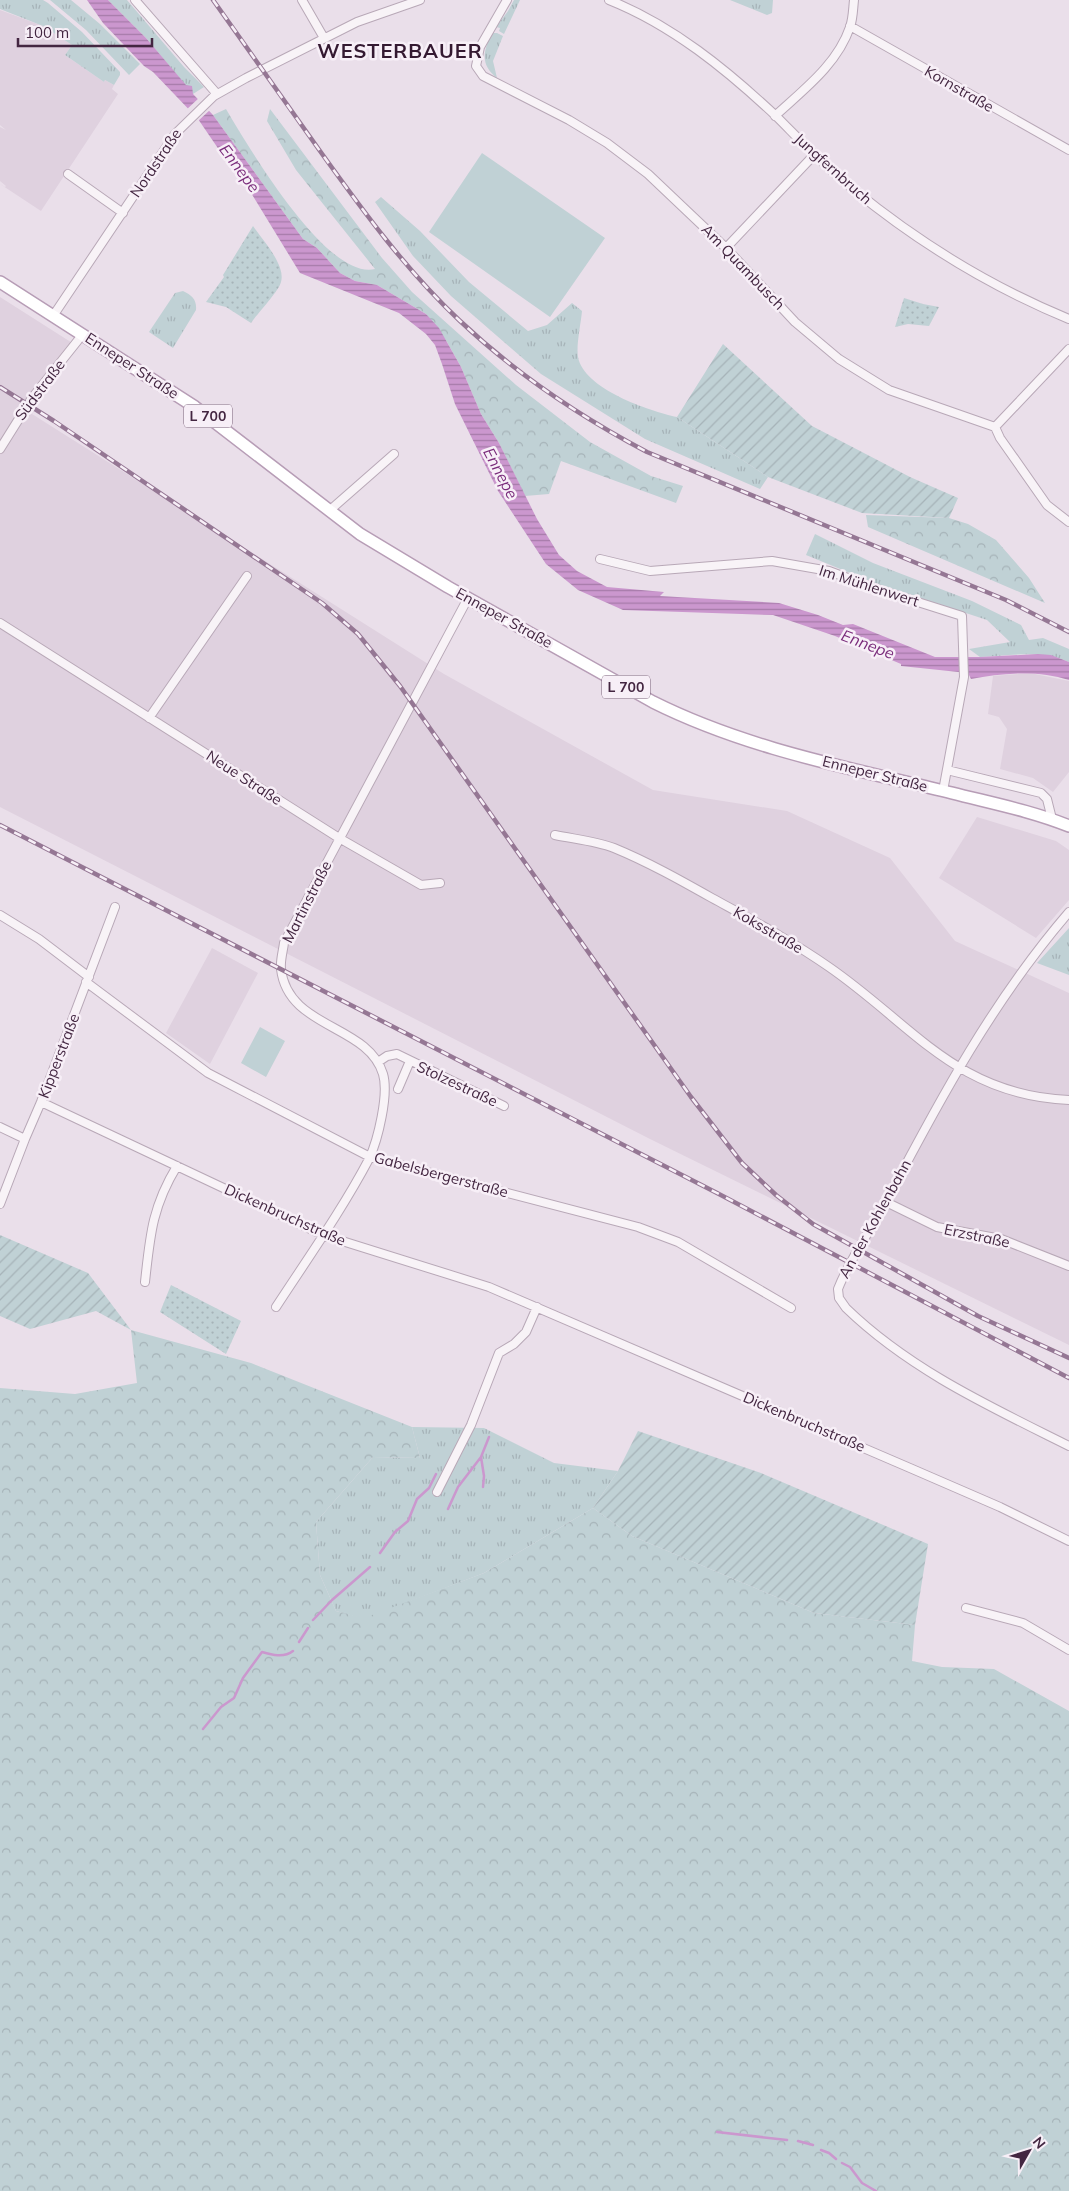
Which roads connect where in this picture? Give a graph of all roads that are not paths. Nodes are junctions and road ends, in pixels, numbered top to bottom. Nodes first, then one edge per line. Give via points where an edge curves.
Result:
1 (135, 0) edge
2 (302, 0) edge
3 (420, 0) edge
4 (507, 0) edge
5 (610, 0) edge
6 (854, 0) edge
7 (850, 26) junction
8 (324, 38) junction
9 (217, 94) junction
10 (775, 116) junction
11 (1069, 150) edge
12 (814, 155) junction
13 (68, 174) dead end
14 (123, 212) junction
15 (726, 248) junction
16 (0, 282) edge
17 (53, 316) junction
18 (1069, 319) edge
19 (83, 334) junction
20 (1069, 349) edge
21 (995, 427) junction
22 (0, 449) edge
23 (394, 454) dead end
24 (329, 511) junction
25 (1069, 522) edge
26 (600, 559) dead end
27 (247, 576) dead end
28 (468, 598) junction
29 (0, 623) edge
30 (150, 718) junction
31 (947, 770) junction
32 (943, 791) junction
33 (1052, 819) junction
34 (1069, 826) edge
35 (555, 835) dead end
36 (339, 838) junction
37 (440, 883) dead end
38 (115, 907) dead end
39 (1069, 912) edge
40 (0, 915) edge
41 (88, 980) junction
42 (410, 1061) junction
43 (378, 1062) junction
44 (959, 1068) junction
45 (398, 1089) dead end
46 (1069, 1100) edge
47 (42, 1102) junction
48 (504, 1106) dead end
49 (0, 1127) edge
50 (25, 1138) junction
51 (370, 1157) junction
52 (177, 1166) junction
53 (886, 1202) junction
54 (0, 1204) edge
55 (323, 1235) junction
56 (1069, 1266) edge
57 (145, 1282) dead end
58 (276, 1306) dead end
59 (537, 1307) junction
60 (791, 1308) dead end
61 (1069, 1446) edge
62 (437, 1492) dead end
63 (1069, 1541) edge
64 (966, 1608) dead end
65 (1069, 1650) edge

1 - 9 street
2 - 8 street
3 - 8 street via 365,19
4 - 15 street, Am Quambusch via 480,47 476,62 478,71 488,80 569,120 606,144 648,174
5 - 10 street, Jungfernbruch via 692,46
6 - 7 street
7 - 10 street via 827,68
7 - 11 street, Kornstraße
8 - 9 street, Nordstraße
9 - 14 street, Nordstraße via 184,123
10 - 12 street, Jungfernbruch
12 - 15 street
12 - 18 street, Jungfernbruch via 852,189 951,260 1019,297
13 - 14 street
14 - 17 street, Nordstraße
15 - 21 street, Am Quambusch via 795,322 838,359 889,390
16 - 17 main road, Enneper Straße / L 700
17 - 19 main road, Enneper Straße / L 700
19 - 22 street, Südstraße via 32,398
19 - 24 main road, Enneper Straße / L 700 via 207,416
20 - 21 street
21 - 25 street via 1047,505
23 - 24 street
24 - 28 main road, Enneper Straße / L 700 via 406,563
26 - 31 street, Im Mühlenwert via 650,571 772,561 829,571 962,616 964,678
27 - 30 street
28 - 32 main road, Enneper Straße / L 700 via 654,702 703,725 772,748
28 - 36 street, Martinstraße
29 - 30 street, Neue Straße
30 - 36 street, Neue Straße
31 - 32 street, Im Mühlenwert
31 - 33 street via 1041,793 1047,799
32 - 33 main road, Enneper Straße / L 700
33 - 34 main road, Enneper Straße / L 700
35 - 44 street, Koksstraße via 612,847 775,932 831,968
36 - 37 street via 421,885
36 - 43 street, Martinstraße via 284,943 280,969 286,990 305,1012 371,1052
38 - 41 street, Kipperstraße
39 - 44 street, An der Kohlenbahn via 1005,994
40 - 41 street, Gabelsbergerstraße via 39,939
41 - 47 street, Kipperstraße
41 - 51 street, Gabelsbergerstraße via 208,1073
42 - 43 street, Stolzestraße via 397,1054
42 - 45 street, Stolzestraße
42 - 48 street, Stolzestraße
43 - 51 street via 384,1090 381,1117
44 - 46 street, Koksstraße via 991,1084 1030,1096
44 - 53 street, An der Kohlenbahn
47 - 50 street, Kipperstraße
47 - 52 street, Dickenbruchstraße
49 - 50 street
50 - 54 street, Kipperstraße
51 - 55 street
51 - 60 street, Gabelsbergerstraße via 638,1227 678,1242
52 - 55 street, Dickenbruchstraße
52 - 57 street via 163,1188 154,1216
53 - 56 street, Erzstraße via 937,1227 1001,1239
53 - 61 street, An der Kohlenbahn via 838,1290 846,1308 905,1356 951,1386
55 - 58 street
55 - 59 street, Dickenbruchstraße via 480,1284
59 - 62 street via 526,1332 499,1353 471,1425
59 - 63 street, Dickenbruchstraße via 1000,1507
64 - 65 street via 1023,1623

